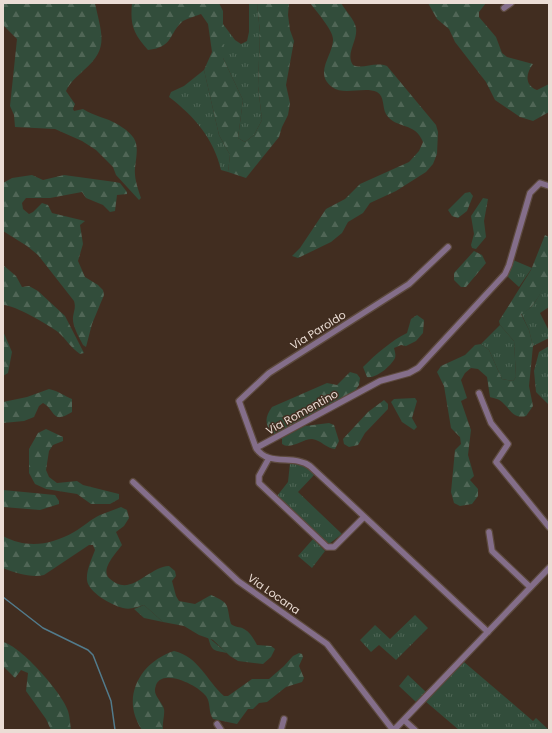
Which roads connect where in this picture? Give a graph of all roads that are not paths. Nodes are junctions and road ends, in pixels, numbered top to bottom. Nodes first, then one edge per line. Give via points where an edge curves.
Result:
1 (511, 3) edge
2 (504, 8) dead end
3 (549, 186) edge
4 (448, 247) dead end
5 (479, 393) dead end
6 (256, 448) junction
7 (269, 458) junction
8 (133, 482) dead end
9 (364, 517) junction
10 (549, 527) edge
11 (489, 532) dead end
12 (549, 568) edge
13 (530, 587) junction
14 (488, 632) junction
15 (284, 720) dead end
16 (404, 720) junction
17 (217, 724) dead end
18 (221, 730) edge
19 (281, 730) edge
20 (394, 730) edge
21 (415, 730) edge

1 - 2 street
3 - 6 street, Via Romentino via 540,183 530,193 510,265 505,274 418,368 409,374 380,381
4 - 6 street, Via Paroldo via 409,284 269,373 239,401
5 - 10 street via 488,419 508,444 496,462
6 - 7 street
7 - 9 street via 300,461 308,465
7 - 9 street via 259,474 259,483 327,547 334,547
8 - 20 street, Via Locana via 238,581 327,644
9 - 14 street
11 - 13 street via 492,551
12 - 13 street
13 - 14 street
14 - 16 street
15 - 19 street
16 - 20 street
16 - 21 street
17 - 18 street

